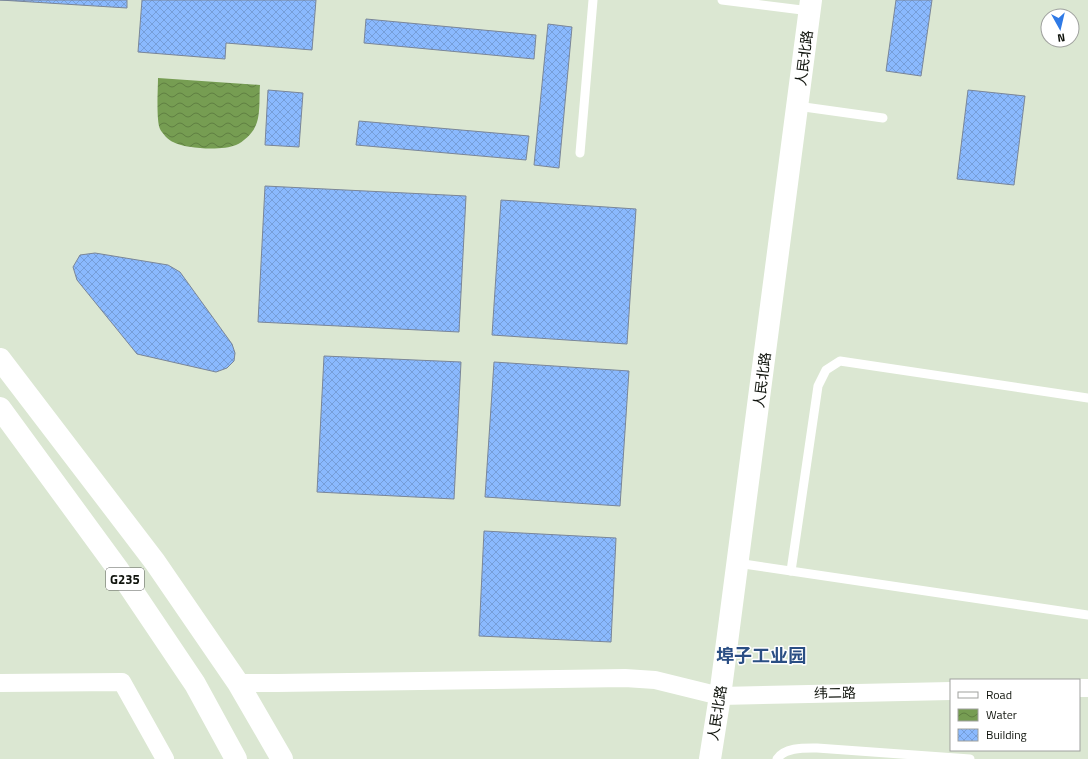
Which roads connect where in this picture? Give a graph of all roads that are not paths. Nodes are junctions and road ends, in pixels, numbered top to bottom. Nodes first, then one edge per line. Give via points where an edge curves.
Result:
1 (593, 0) edge
2 (722, 0) edge
3 (811, 6) edge
4 (798, 106) junction
5 (884, 118) dead end
6 (580, 153) dead end
7 (0, 359) edge
8 (1088, 398) edge
9 (0, 408) edge
10 (738, 564) junction
11 (791, 571) junction
12 (1088, 615) edge
13 (0, 683) edge
14 (238, 683) junction
15 (950, 691) edge
16 (720, 696) junction
17 (959, 754) edge
18 (165, 759) edge
19 (236, 759) edge
20 (282, 759) edge
21 (710, 759) edge
22 (777, 759) edge
23 (970, 759) edge

1 - 6 lane
2 - 3 lane
3 - 4 main road, 人民北路
4 - 5 lane
4 - 10 main road, 人民北路
7 - 14 main road, G235 via 155,562
8 - 11 lane via 840,361 826,370 818,386
9 - 19 main road, G235 via 122,574 195,684
10 - 11 lane
10 - 16 main road, 人民北路
11 - 12 lane
13 - 18 street via 122,682
14 - 16 street, 纬二路 via 625,678 655,680
14 - 20 main road, G235
15 - 16 street, 纬二路
16 - 21 main road, 人民北路
17 - 22 lane via 818,748 797,749 780,755
17 - 23 lane

